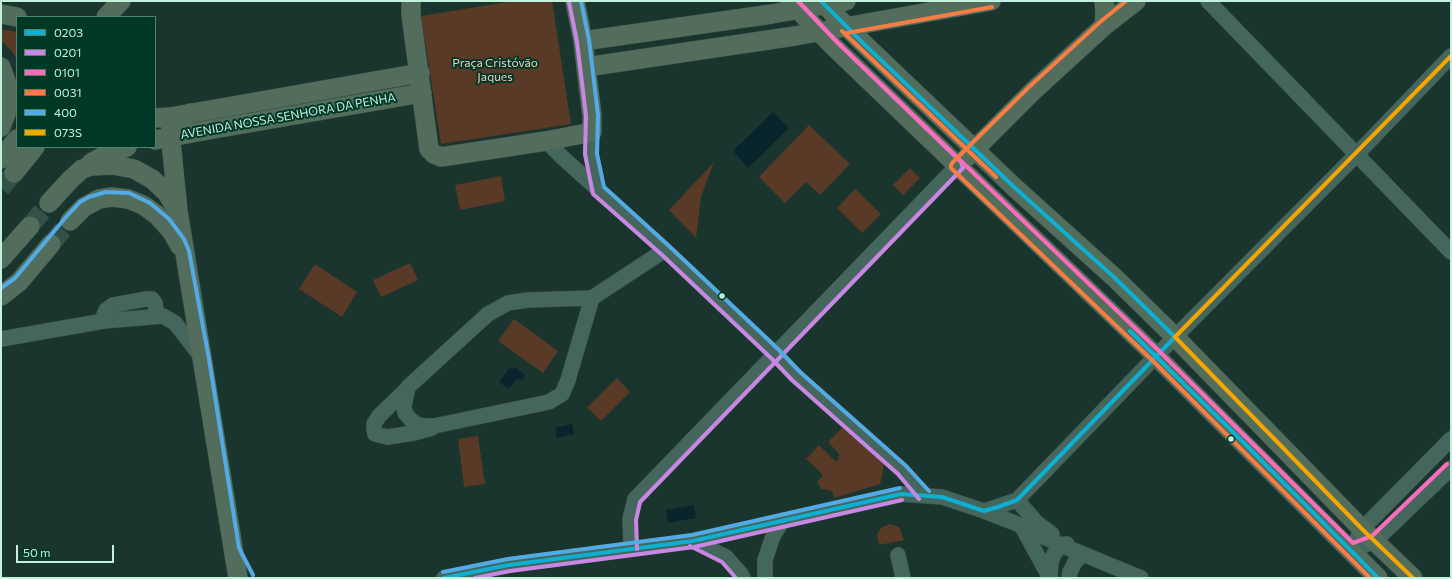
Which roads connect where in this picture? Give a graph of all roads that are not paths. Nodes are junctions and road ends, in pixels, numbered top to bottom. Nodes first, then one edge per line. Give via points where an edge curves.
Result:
1 (121, 1) edge
2 (411, 1) edge
3 (575, 1) edge
4 (846, 1) edge
5 (991, 1) edge
6 (1104, 1) edge
7 (1136, 1) edge
8 (1208, 1) edge
9 (823, 3) edge
10 (794, 5) edge
11 (1, 14) edge
12 (107, 16) edge
13 (16, 17) edge
14 (1104, 26) junction
15 (846, 27) junction
16 (820, 32) junction
17 (583, 41) junction
18 (1451, 56) edge
19 (1, 67) edge
20 (586, 68) junction
21 (420, 73) junction
22 (422, 93) junction
23 (190, 113) junction
24 (156, 118) edge
25 (1, 127) edge
26 (592, 132) junction
27 (162, 139) edge
28 (16, 140) edge
29 (546, 141) junction
30 (34, 148) edge
31 (124, 148) edge
32 (975, 149) junction
33 (1357, 154) junction
34 (1, 159) tunnel mouth
35 (957, 166) junction
36 (82, 169) junction
37 (14, 173) tunnel mouth
38 (598, 190) junction
39 (49, 203) tunnel mouth
40 (178, 211) junction
41 (70, 221) tunnel mouth
42 (30, 226) tunnel mouth
43 (51, 244) tunnel mouth
44 (665, 250) junction
45 (183, 252) junction
46 (1451, 252) edge
47 (1, 259) edge
48 (1, 296) edge
49 (592, 298) junction
50 (1175, 337) junction
51 (1, 339) edge
52 (775, 354) junction
53 (1156, 356) junction
54 (203, 360) junction
55 (408, 387) junction
56 (446, 424) junction
57 (1451, 439) edge
58 (1431, 459) junction
59 (1448, 471) edge
60 (924, 495) junction
61 (1017, 500) junction
62 (984, 511) junction
63 (783, 520) junction
64 (1022, 527) junction
65 (1369, 535) junction
66 (693, 541) junction
67 (1064, 545) junction
68 (233, 550) junction
69 (631, 550) junction
70 (1352, 550) junction
71 (1082, 554) junction
72 (898, 555) dead end
73 (238, 578) edge
74 (248, 578) edge
75 (444, 578) edge
76 (743, 578) edge
77 (764, 578) edge
78 (903, 578) edge
79 (1050, 578) edge
80 (1069, 578) edge
81 (1141, 578) edge
82 (1378, 578) edge
83 (1413, 578) edge

1 - 12 main road
2 - 21 main road
3 - 17 main road
4 - 9 main road
5 - 15 main road
6 - 14 main road
7 - 14 main road
8 - 33 street
9 - 10 main road
9 - 15 main road
10 - 16 main road
10 - 17 main road
11 - 13 main road
14 - 32 main road
15 - 16 main road
15 - 32 main road
16 - 20 main road
16 - 35 main road
17 - 20 main road
18 - 33 street
19 - 25 main road via 8,92 6,114
20 - 26 main road
21 - 22 main road
21 - 23 main road, AVENIDA NOSSA SENHORA DA PENHA
22 - 27 main road, AVENIDA NOSSA SENHORA DA PENHA
22 - 29 main road via 429,149 441,157
23 - 24 main road, AVENIDA NOSSA SENHORA DA PENHA
23 - 27 main road via 174,123 170,132
26 - 29 main road
26 - 38 street via 591,154
27 - 40 main road
28 - 34 main road
29 - 38 street
30 - 37 main road
31 - 36 main road via 107,154
32 - 35 main road
32 - 50 main road
33 - 46 street
33 - 50 street
35 - 52 street
35 - 53 main road
36 - 39 main road
36 - 40 main road via 102,165 134,169 160,186
38 - 44 street
40 - 45 main road
41 - 45 main road via 84,207 99,199 128,199 157,215 172,232
42 - 47 main road
43 - 48 main road via 19,282
44 - 49 street
44 - 52 street
45 - 54 main road
49 - 55 street via 508,303 488,314
49 - 56 street via 562,394 550,402
50 - 53 street
50 - 65 main road
51 - 54 street via 104,321 163,316 175,323
52 - 60 street via 796,376 902,470
52 - 69 street via 635,499 630,519
53 - 61 street
53 - 70 main road
54 - 68 main road
55 - 56 street via 404,406 405,413 410,419 423,426
55 - 56 street via 379,416 374,424 375,434 387,437
57 - 58 street
58 - 59 street
58 - 65 street
59 - 65 street
60 - 62 street via 942,497
60 - 63 street via 901,494
61 - 62 street
61 - 67 street via 1037,523
62 - 64 street
63 - 66 street
63 - 77 street via 773,536 765,560
64 - 67 street
64 - 79 street
65 - 70 street
65 - 83 main road
66 - 69 street
66 - 76 street via 726,557
67 - 71 street
67 - 79 street via 1053,558
68 - 73 main road
68 - 74 street
69 - 75 street via 509,565
70 - 82 main road
71 - 80 street via 1075,562
71 - 81 street
72 - 78 street

